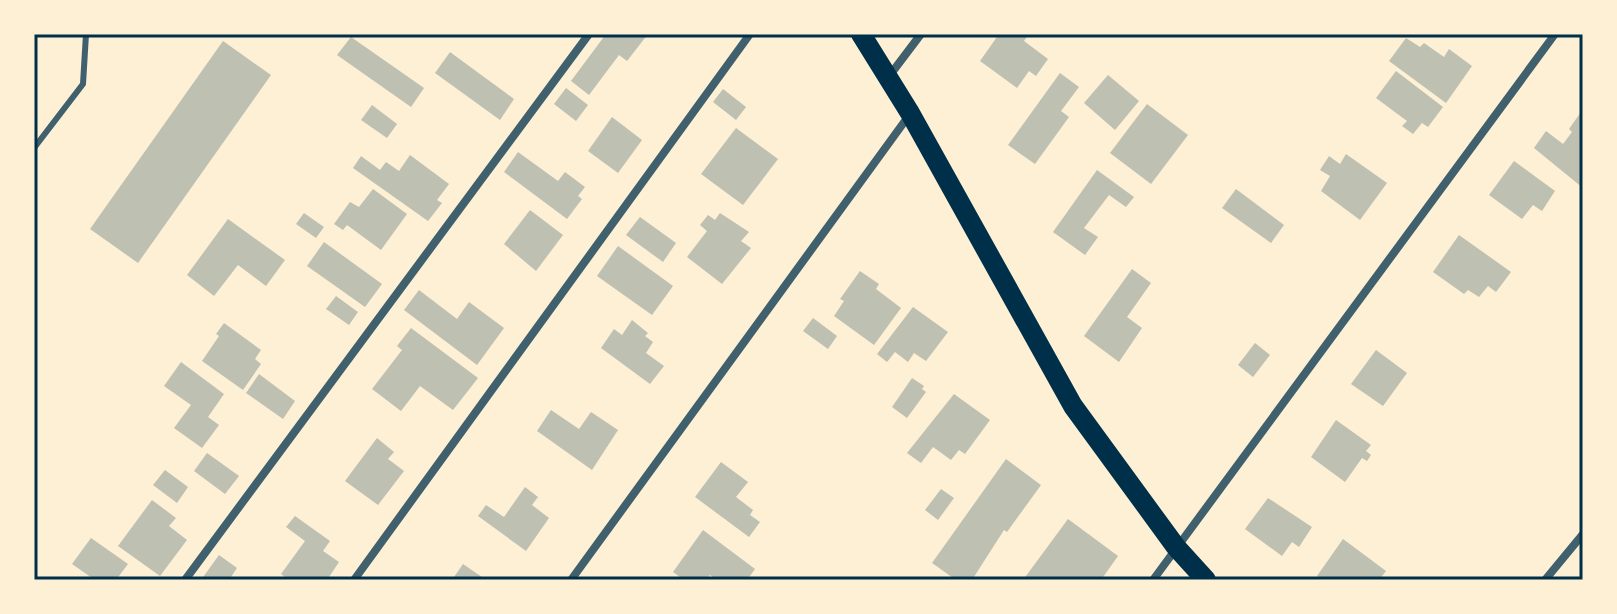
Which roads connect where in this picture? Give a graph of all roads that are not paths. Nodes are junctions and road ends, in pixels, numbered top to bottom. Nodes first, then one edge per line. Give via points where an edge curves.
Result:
1 (86, 34) edge
2 (589, 34) edge
3 (750, 34) edge
4 (861, 34) edge
5 (921, 34) edge
6 (1555, 34) edge
7 (889, 77) junction
8 (910, 113) junction
9 (34, 148) edge
10 (1583, 534) edge
11 (1176, 547) junction
12 (185, 580) edge
13 (354, 580) edge
14 (571, 580) edge
15 (1153, 580) edge
16 (1206, 580) edge
17 (1545, 580) edge

1 - 9 lane via 83,84
2 - 12 street
3 - 13 street
4 - 7 main road
5 - 7 street
6 - 11 street
7 - 8 main road
8 - 11 main road via 1073,406
8 - 14 street
10 - 17 street
11 - 15 street
11 - 16 main road

